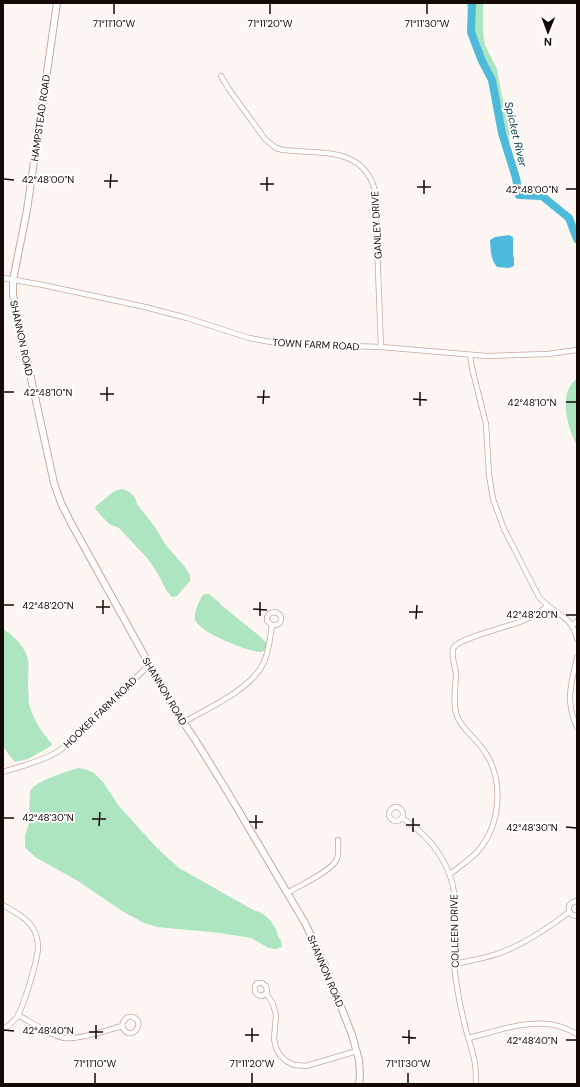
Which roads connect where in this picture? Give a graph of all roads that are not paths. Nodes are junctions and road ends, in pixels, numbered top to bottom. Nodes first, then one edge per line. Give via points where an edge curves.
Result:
1 (57, 3) edge
2 (221, 76) dead end
3 (3, 278) edge
4 (13, 280) junction
5 (381, 347) junction
6 (577, 350) edge
7 (470, 355) junction
8 (548, 606) junction
9 (577, 621) edge
10 (272, 625) dead end
11 (572, 625) junction
12 (577, 639) edge
13 (577, 658) edge
14 (149, 665) junction
15 (184, 722) junction
16 (577, 727) edge
17 (3, 772) edge
18 (402, 818) dead end
19 (338, 840) dead end
20 (450, 874) junction
21 (287, 892) junction
22 (577, 902) edge
23 (3, 905) edge
24 (569, 912) junction
25 (577, 916) edge
26 (454, 964) junction
27 (266, 993) dead end
28 (18, 1015) junction
29 (122, 1026) dead end
30 (3, 1029) edge
31 (577, 1034) edge
32 (469, 1038) junction
33 (357, 1051) junction
34 (359, 1084) edge
35 (476, 1084) edge

1 - 4 street, HAMPSTEAD ROAD via 27,210
2 - 5 street, GANLEY DRIVE via 260,133 276,148 344,156 362,167 369,176 375,190
3 - 4 street, TOWN FARM ROAD
4 - 5 street, TOWN FARM ROAD via 145,307 249,338 298,344
4 - 14 street, SHANNON ROAD via 16,310 57,493
5 - 7 street, TOWN FARM ROAD
6 - 7 street, TOWN FARM ROAD via 508,356
7 - 8 street via 486,424 489,474 495,506 504,529 541,600
8 - 11 street
8 - 20 street via 521,622 469,638 454,646 452,655 456,673 457,716 489,759 496,777 498,794 494,820 483,844
9 - 11 street
10 - 15 street via 263,664 253,678 232,695
11 - 12 street
13 - 16 street via 570,684 572,713
14 - 15 street, SHANNON ROAD
14 - 17 street, HOOKER FARM ROAD via 57,752
15 - 21 street, SHANNON ROAD
18 - 20 street, COLLEEN DRIVE via 428,839
19 - 21 street via 337,859 334,864
20 - 26 street, COLLEEN DRIVE via 454,900
21 - 33 street, SHANNON ROAD via 324,963
22 - 24 street via 570,904
23 - 28 street via 28,922 38,942 37,958
24 - 25 street
24 - 26 street via 536,935 508,950
26 - 32 street, COLLEEN DRIVE
27 - 33 street via 276,1015 276,1048 286,1061 302,1066
28 - 29 street via 66,1039
28 - 30 street
31 - 32 street via 559,1026 538,1023
32 - 35 street, COLLEEN DRIVE via 474,1054
33 - 34 street, SHANNON ROAD via 360,1067

